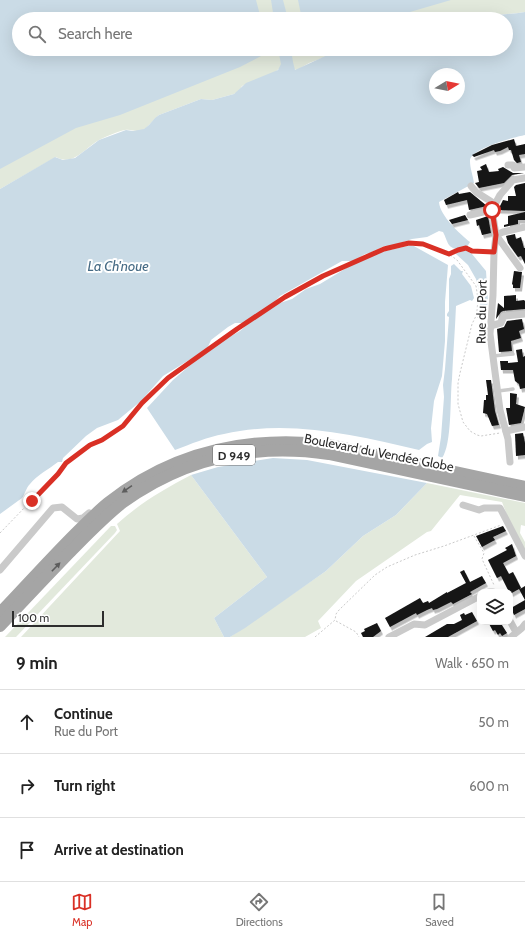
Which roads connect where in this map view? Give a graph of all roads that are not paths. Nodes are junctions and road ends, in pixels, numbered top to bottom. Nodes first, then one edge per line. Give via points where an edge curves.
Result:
1 (508, 165) dead end
2 (525, 167) edge
3 (525, 178) edge
4 (471, 186) dead end
5 (493, 207) junction
6 (470, 215) dead end
7 (525, 227) edge
8 (496, 235) junction
9 (520, 268) dead end
10 (525, 314) edge
11 (490, 326) junction
12 (513, 354) dead end
13 (493, 356) junction
14 (513, 389) dead end
15 (498, 391) junction
16 (525, 427) edge
17 (506, 431) junction
18 (510, 462) dead end
19 (525, 487) edge
20 (525, 496) edge
21 (107, 504) junction
22 (463, 505) dead end
23 (70, 514) junction
24 (60, 550) junction
25 (525, 556) edge
26 (0, 570) edge
27 (477, 598) edge
28 (0, 613) edge
29 (525, 624) edge
30 (511, 625) edge
31 (0, 626) edge
32 (513, 635) edge
33 (389, 637) edge

1 - 2 street via 513,165 514,168
3 - 5 street via 513,180
4 - 5 street
5 - 6 street
5 - 8 street, Rue du Port
7 - 8 street
8 - 9 street
8 - 11 street, Rue du Port
10 - 11 street via 504,316 501,323
11 - 13 street, Rue du Port
12 - 13 lane
13 - 15 street, Rue du Port
14 - 15 lane
15 - 17 street, Rue du Port
16 - 17 street
17 - 18 street, Rue du Port
19 -> 21 main road, Boulevard du Vendée Globe / D 949 via 330,446 266,442 226,447 187,458 145,478
31 -> 20 main road, Boulevard du Vendée Globe / D 949 via 97,525 122,504 143,489 174,473 227,456 248,452 309,451
21 - 23 street via 95,508 84,518 77,519
21 - 24 main road, Boulevard du Vendée Globe / D 949
22 - 25 street via 479,510 500,508
23 - 24 street via 74,525 64,538
23 - 26 street via 62,507 52,508
24 - 28 main road, Boulevard du Vendée Globe / D 949
27 - 33 street via 425,625 414,624
29 - 32 street
30 - 32 street

